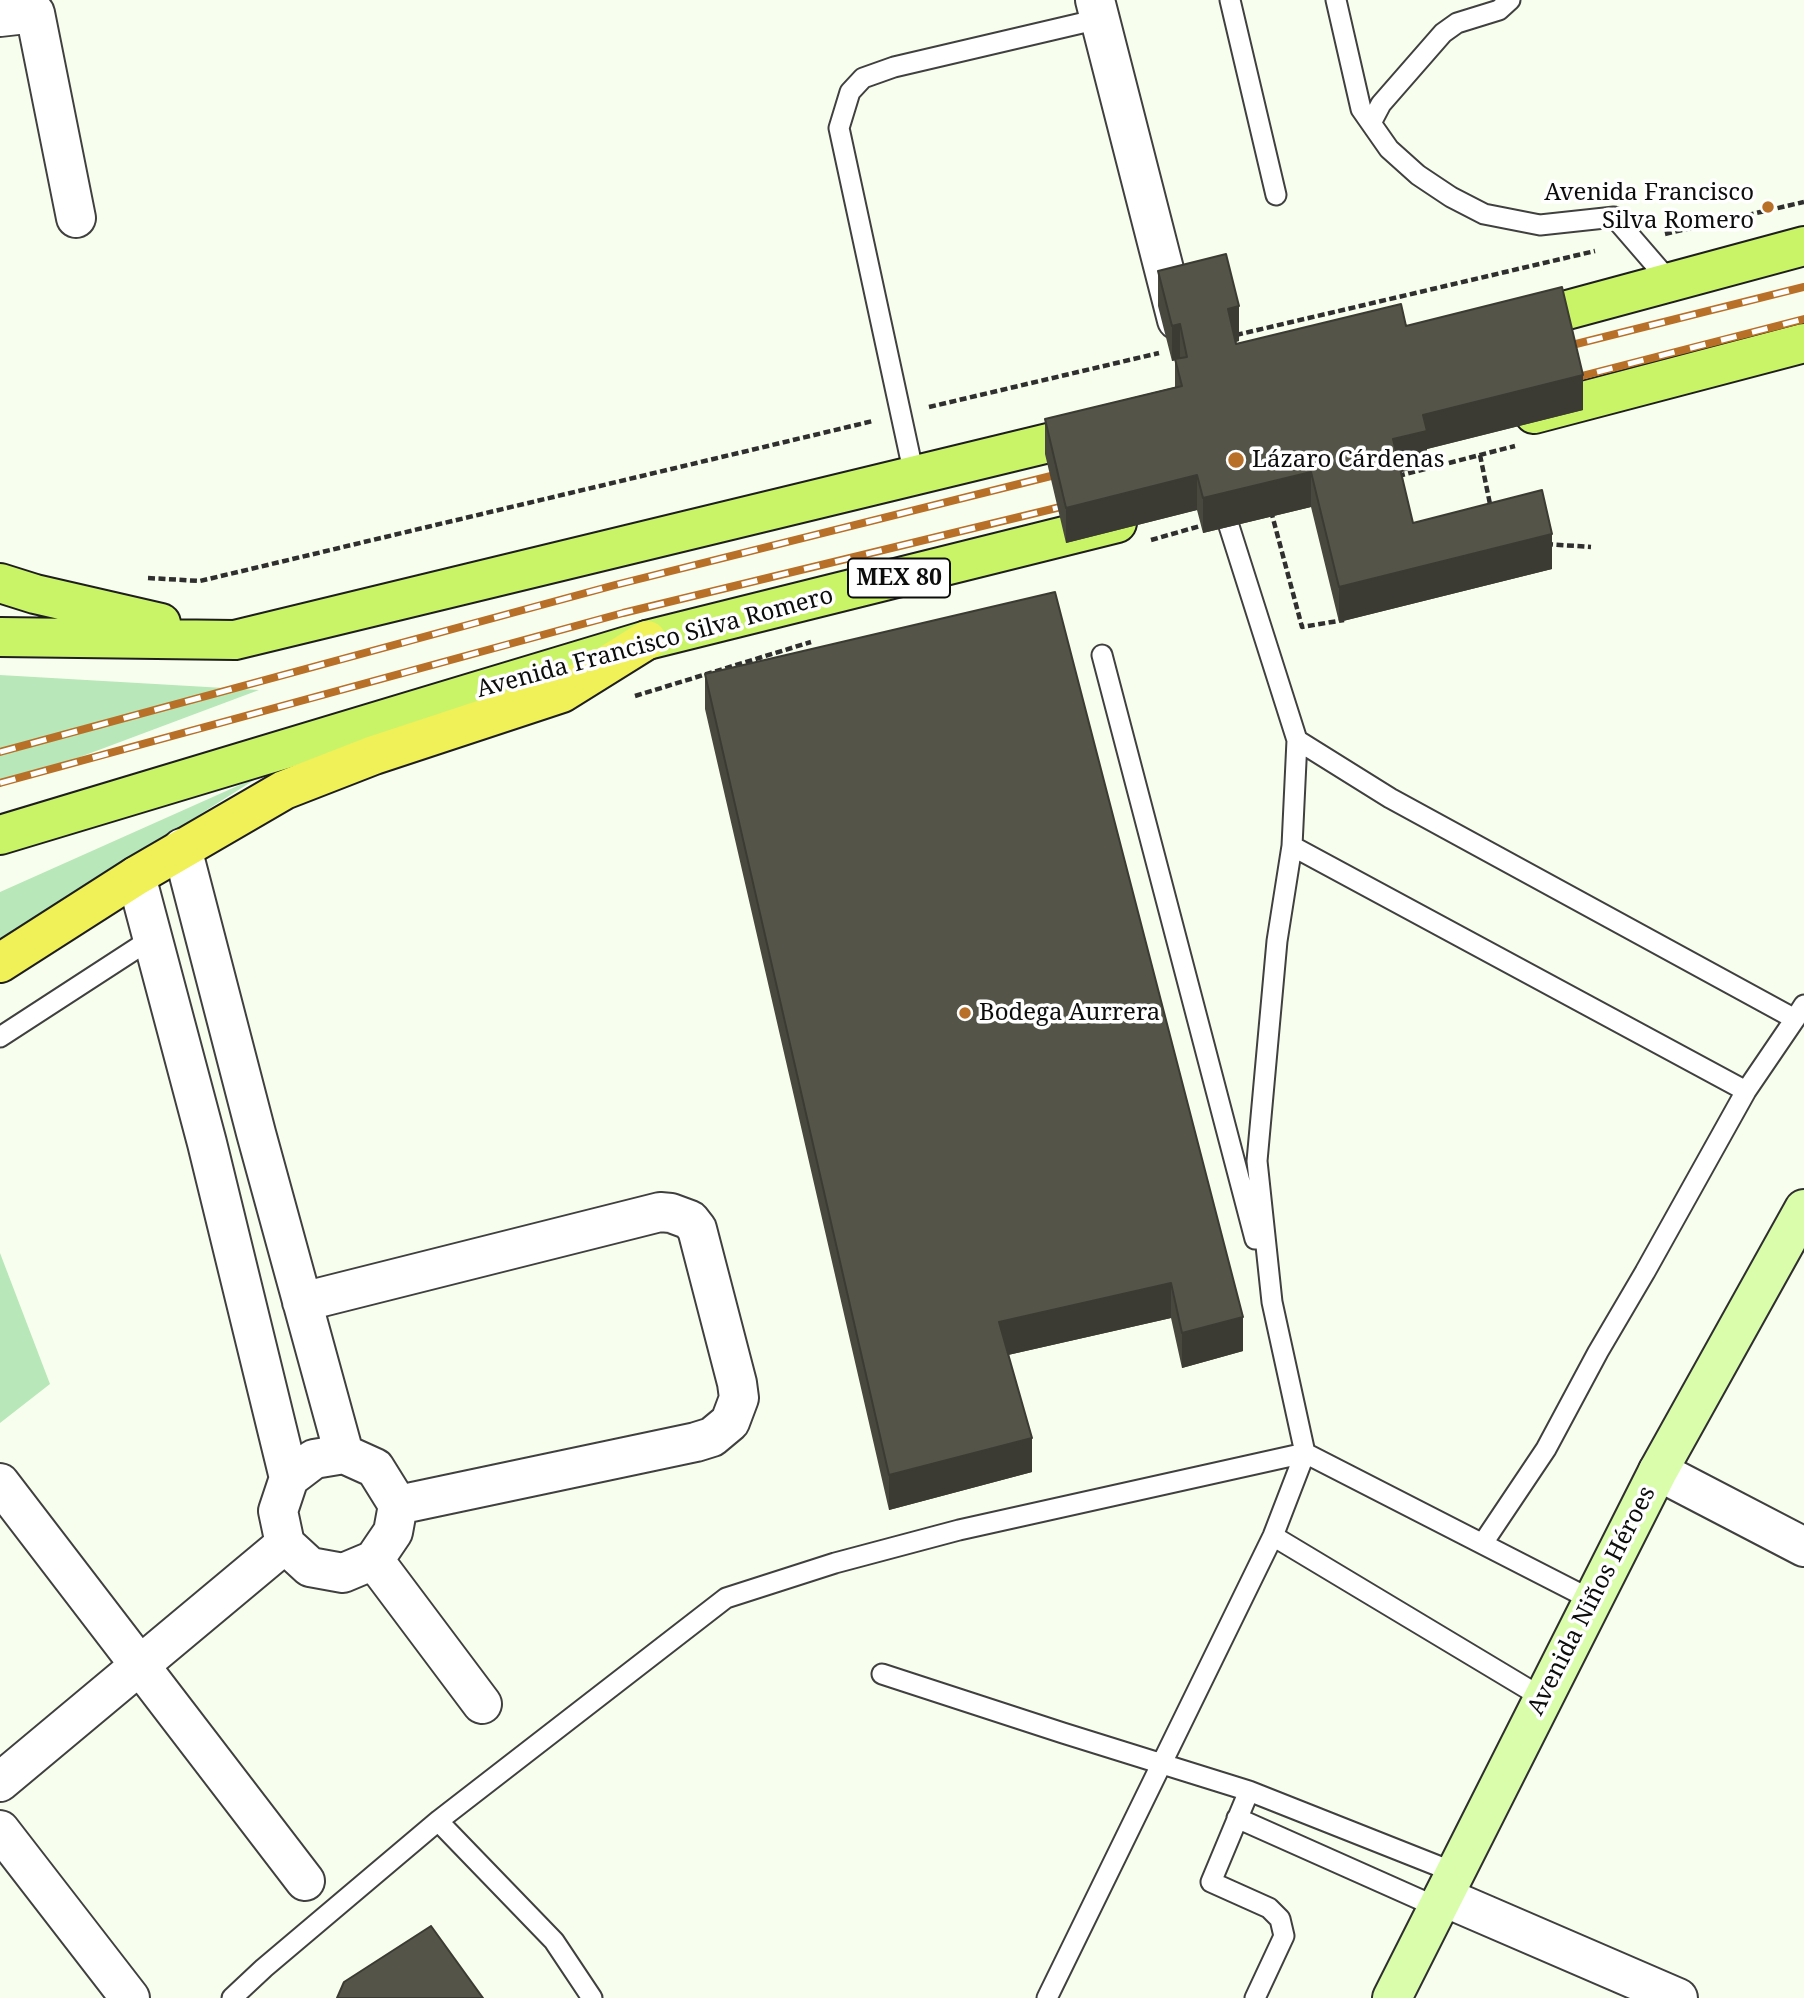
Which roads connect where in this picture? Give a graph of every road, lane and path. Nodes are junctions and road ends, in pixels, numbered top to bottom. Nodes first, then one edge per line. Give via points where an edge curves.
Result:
1 (1230, 0) edge
2 (1336, 0) edge
3 (1510, 0) edge
4 (1097, 9) edge
5 (22, 10) edge
6 (1371, 122) junction
7 (1276, 195) dead end
8 (76, 218) dead end
9 (1804, 246) edge
10 (1671, 283) junction
11 (1482, 332) edge
12 (1804, 343) edge
13 (1187, 359) edge
14 (1132, 423) edge
15 (1489, 439) joint
16 (915, 475) junction
17 (1265, 498) joint
18 (1206, 500) joint
19 (1155, 513) edge
20 (1493, 516) edge
21 (1538, 543) edge
22 (1591, 547) dead end
23 (0, 583) edge
24 (1356, 614) edge
25 (0, 637) edge
26 (235, 640) junction
27 (647, 640) junction
28 (1102, 655) dead end
29 (1297, 740) junction
30 (0, 835) edge
31 (1292, 846) junction
32 (182, 848) junction
33 (136, 876) junction
34 (151, 939) junction
35 (0, 963) edge
36 (1800, 1012) edge
37 (0, 1037) edge
38 (1746, 1091) junction
39 (256, 1133) junction
40 (208, 1143) junction
41 (1804, 1209) edge
42 (302, 1302) junction
43 (1272, 1302) junction
44 (1305, 1452) junction
45 (344, 1454) junction
46 (1658, 1471) junction
47 (289, 1478) junction
48 (0, 1483) edge
49 (398, 1505) junction
50 (1273, 1536) junction
51 (1483, 1543) junction
52 (285, 1544) junction
53 (1804, 1547) edge
54 (374, 1560) junction
55 (1592, 1600) junction
56 (141, 1664) junction
57 (882, 1674) dead end
58 (1543, 1698) junction
59 (482, 1704) dead end
60 (1161, 1763) junction
61 (0, 1782) edge
62 (1249, 1791) junction
63 (1237, 1818) junction
64 (438, 1821) junction
65 (0, 1830) edge
66 (305, 1881) dead end
67 (1446, 1893) junction
68 (130, 1998) edge
69 (232, 1998) edge
70 (592, 1998) edge
71 (1047, 1998) edge
72 (1255, 1998) edge
73 (1392, 1998) edge
74 (1678, 1998) edge

1 - 7 lane
2 - 6 lane via 1361,109
3 - 6 lane via 1499,10 1457,23 1443,33 1381,104
4 - 13 street
4 - 16 lane via 894,67 863,78 850,92 839,128
5 - 8 street
6 - 10 lane via 1389,149 1418,175 1484,214 1540,225 1614,217
9 - 10 main road
10 - 11 main road
12 - 15 main road
14 - 16 main road
15 - 20 path
16 - 26 main road
17 - 18 main road
17 - 24 path via 1302,628
18 - 29 lane via 1228,518
19 - 27 main road, Avenida Francisco Silva Romero / MEX 80
21 - 22 path
23 - 26 main road
25 - 26 main road
27 - 30 main road, Avenida Francisco Silva Romero / MEX 80
27 - 32 highway via 562,693 284,790
28 - 43 lane
29 - 31 lane
29 - 36 lane via 1402,804
31 - 38 lane
31 - 43 lane via 1277,941 1257,1161
32 - 33 highway
32 - 39 street
33 - 34 street
33 - 35 highway
34 - 37 lane
34 - 40 street
36 - 38 lane
38 - 51 lane via 1546,1449
39 - 40 street
39 - 42 street
40 - 47 street
41 - 46 street, Avenida Niños Héroes
42 - 45 street
42 - 49 street via 660,1212 690,1220 697,1229 740,1398 730,1422 712,1437 696,1442
43 - 44 lane
44 - 50 lane
44 - 51 lane
44 - 64 lane via 959,1530 726,1598
45 - 47 street via 314,1459
45 - 49 street via 375,1468
46 - 53 street
46 - 55 street, Avenida Niños Héroes
47 - 52 street via 278,1511
48 - 56 street
49 - 54 street via 393,1532
50 - 58 lane
50 - 60 lane
51 - 55 lane
52 - 54 street via 310,1567 343,1573
52 - 56 street
54 - 59 street
55 - 58 street, Avenida Niños Héroes
56 - 61 street
56 - 66 street
57 - 60 lane
58 - 67 street, Avenida Niños Héroes
60 - 62 lane
60 - 71 lane
62 - 63 lane
62 - 67 lane
63 - 67 lane
63 - 72 lane via 1211,1882 1269,1908 1280,1919 1284,1936
64 - 69 lane
64 - 70 lane via 554,1941
65 - 68 street
67 - 73 street, Avenida Niños Héroes
67 - 74 street

